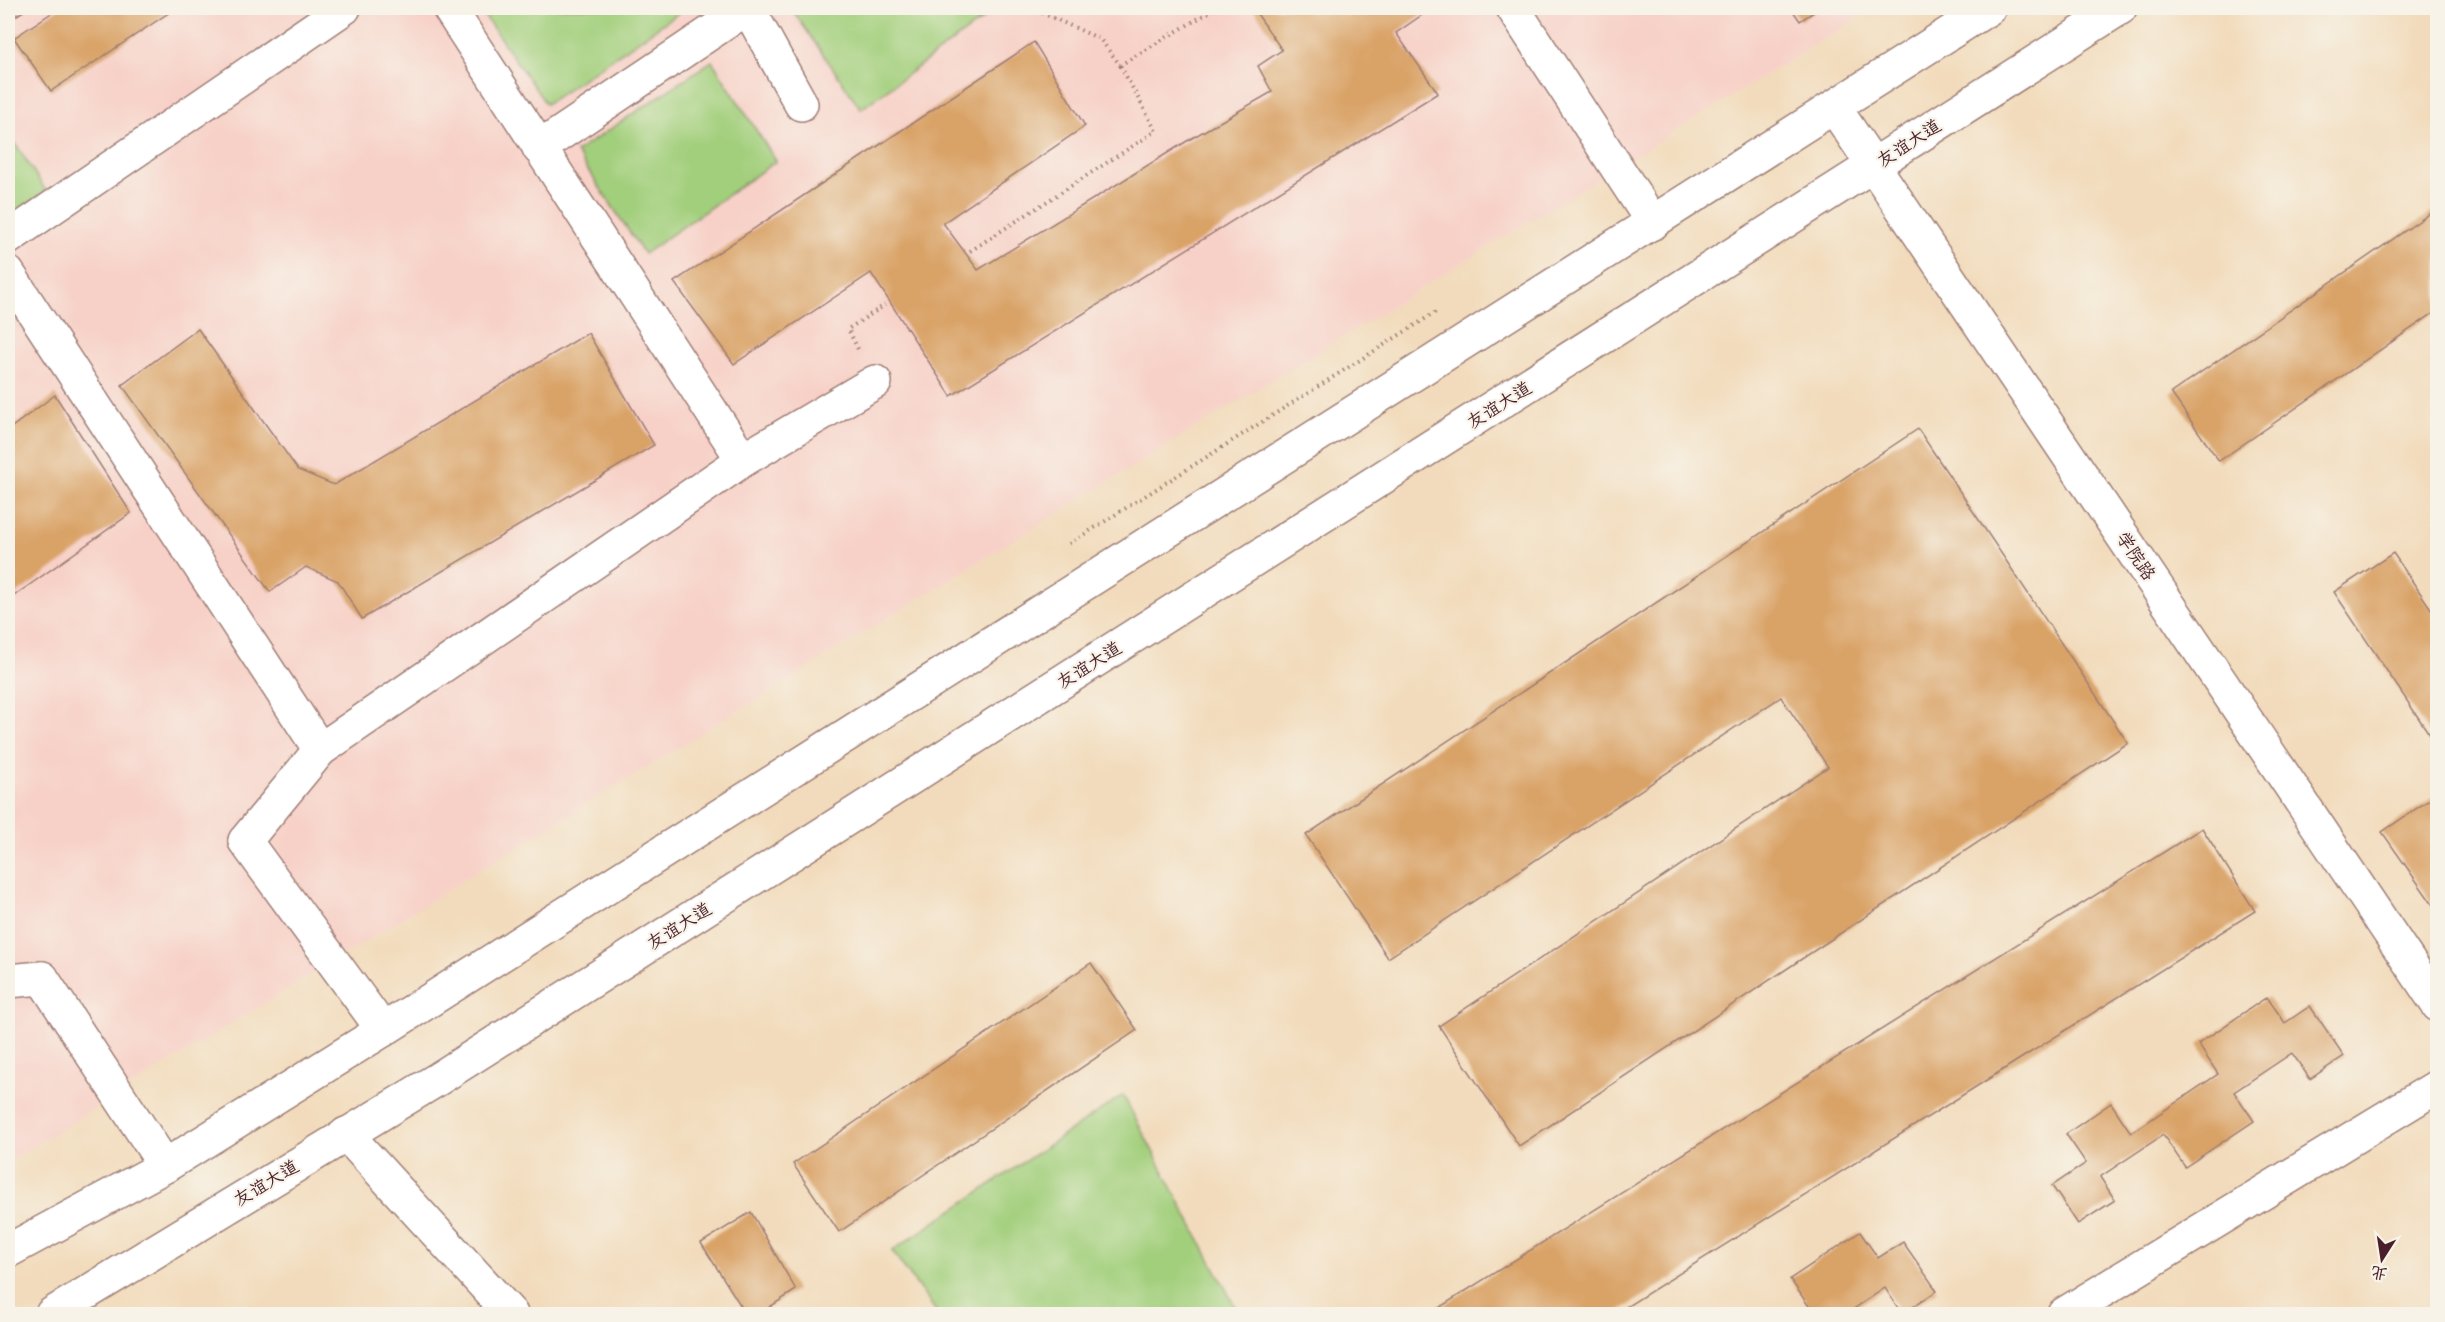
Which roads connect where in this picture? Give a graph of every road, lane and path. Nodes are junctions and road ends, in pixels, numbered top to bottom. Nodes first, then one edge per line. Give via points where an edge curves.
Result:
1 (344, 8) edge
2 (449, 8) edge
3 (748, 8) edge
4 (1031, 8) edge
5 (1216, 8) edge
6 (1512, 8) edge
7 (1989, 8) edge
8 (2120, 8) edge
9 (1120, 65) junction
10 (801, 104) dead end
11 (1834, 107) junction
12 (539, 148) junction
13 (1874, 165) junction
14 (1653, 222) junction
15 (8, 238) edge
16 (970, 251) dead end
17 (8, 273) edge
18 (885, 305) dead end
19 (875, 382) joint
20 (743, 460) junction
21 (320, 750) junction
22 (8, 981) edge
23 (2438, 1005) edge
24 (383, 1030) junction
25 (2438, 1086) edge
26 (346, 1134) junction
27 (165, 1166) junction
28 (8, 1251) edge
29 (52, 1314) edge
30 (510, 1314) edge
31 (2064, 1314) edge

1 - 15 main road
2 - 12 main road
3 - 10 main road
3 - 12 main road
4 - 9 path via 1100,39
5 - 9 path
6 - 14 main road
7 - 11 main road
8 - 13 main road, 友谊大道
9 - 16 path via 1156,131
11 - 13 main road, 学院路
11 - 14 main road
12 - 20 main road
13 - 23 main road, 学院路
13 - 26 main road, 友谊大道
14 - 24 main road
17 - 21 main road
18 - 19 path via 848,329
19 - 20 main road
20 - 21 main road
21 - 24 main road via 245,841
22 - 27 main road via 42,978
24 - 27 main road
25 - 31 main road
26 - 29 main road, 友谊大道
26 - 30 main road
27 - 28 main road

